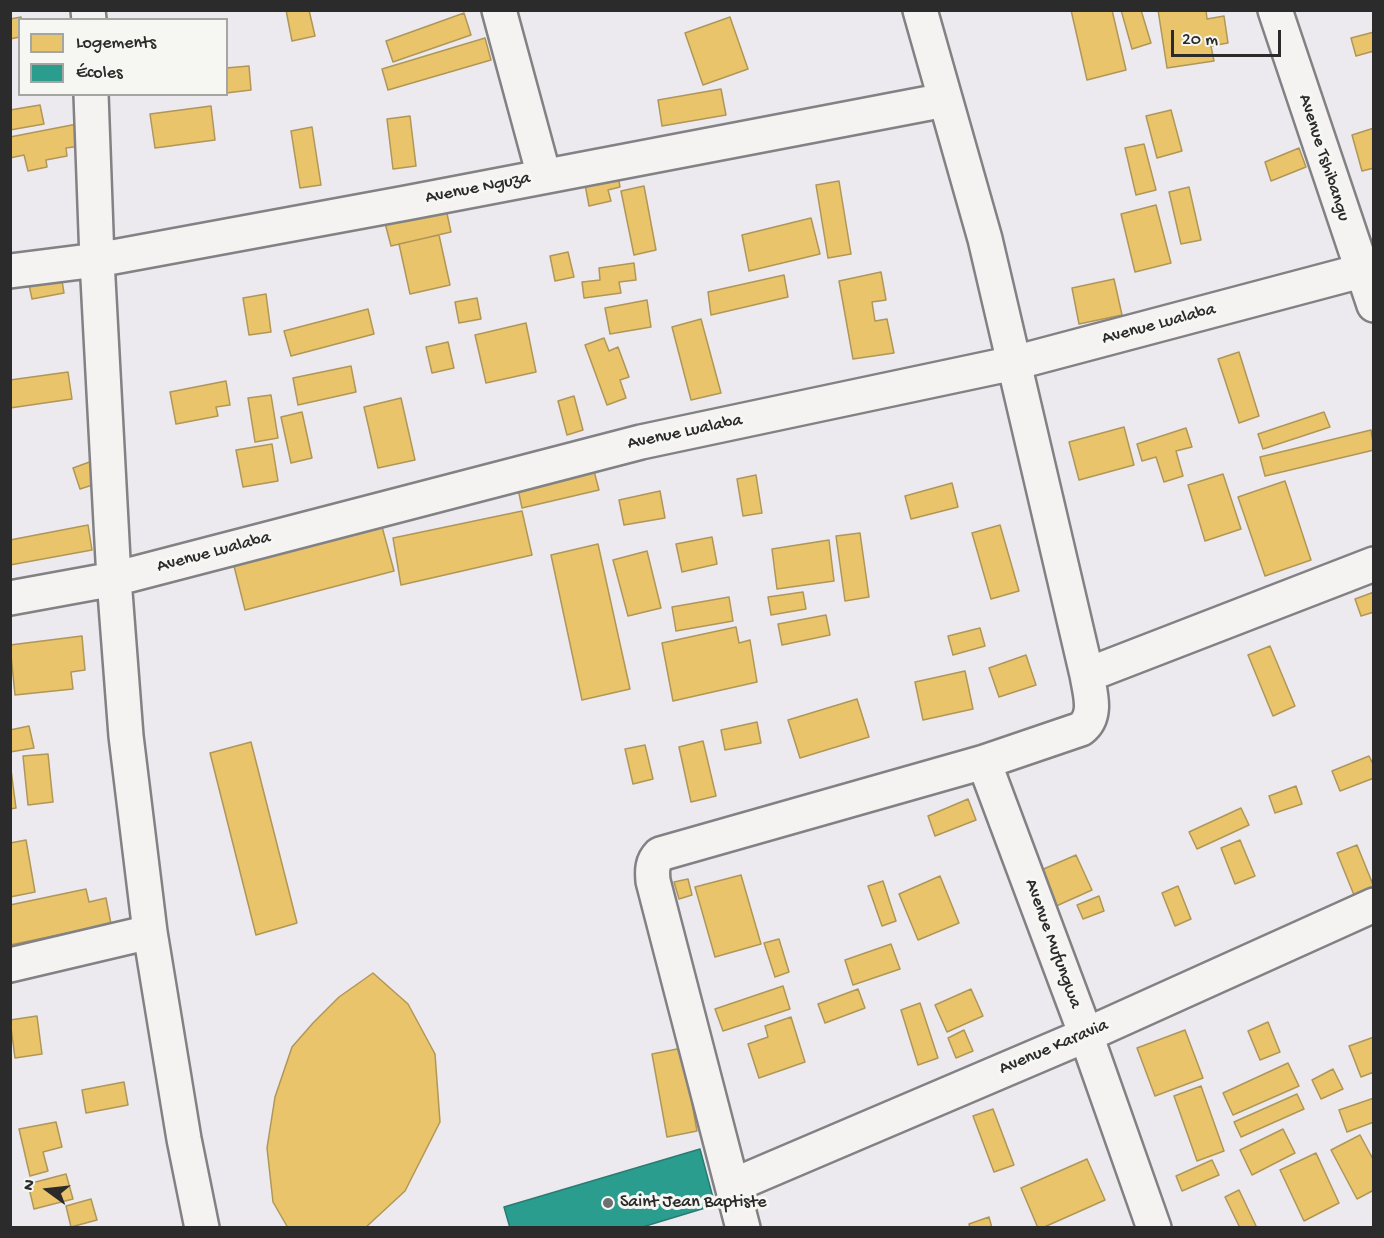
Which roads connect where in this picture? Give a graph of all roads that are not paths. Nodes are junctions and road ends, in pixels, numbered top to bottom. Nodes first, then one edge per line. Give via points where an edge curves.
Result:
1 (499, 10) edge
2 (921, 10) edge
3 (1275, 10) edge
4 (91, 96) edge
5 (945, 100) junction
6 (544, 176) junction
7 (97, 260) junction
8 (10, 271) edge
9 (1361, 271) junction
10 (1374, 305) edge
11 (1014, 363) junction
12 (1374, 564) edge
13 (114, 579) junction
14 (10, 597) edge
15 (1086, 675) junction
16 (984, 762) junction
17 (1374, 905) edge
18 (150, 932) junction
19 (10, 965) edge
20 (1086, 1035) junction
21 (732, 1186) junction
22 (202, 1227) edge
23 (743, 1227) edge
24 (1154, 1227) edge

1 - 6 street
2 - 5 street
3 - 9 street, Avenue Tshibangu
4 - 7 street
5 - 6 street, Avenue Nguza
5 - 11 street via 985,239
6 - 7 street, Avenue Nguza
7 - 8 street, Avenue Nguza
7 - 13 street
9 - 10 street, Avenue Tshibangu
9 - 11 street, Avenue Lualaba
11 - 13 street, Avenue Lualaba via 641,442
11 - 15 street
12 - 15 street
13 - 14 street, Avenue Lualaba
13 - 18 street via 126,735
15 - 16 street via 1091,712 1088,724
16 - 20 street, Avenue Mufungwa
16 - 21 street via 656,858 653,881
17 - 20 street, Avenue Karavia
18 - 19 street
18 - 22 street
20 - 21 street, Avenue Karavia
20 - 24 street, Avenue Mufungwa
21 - 23 street

